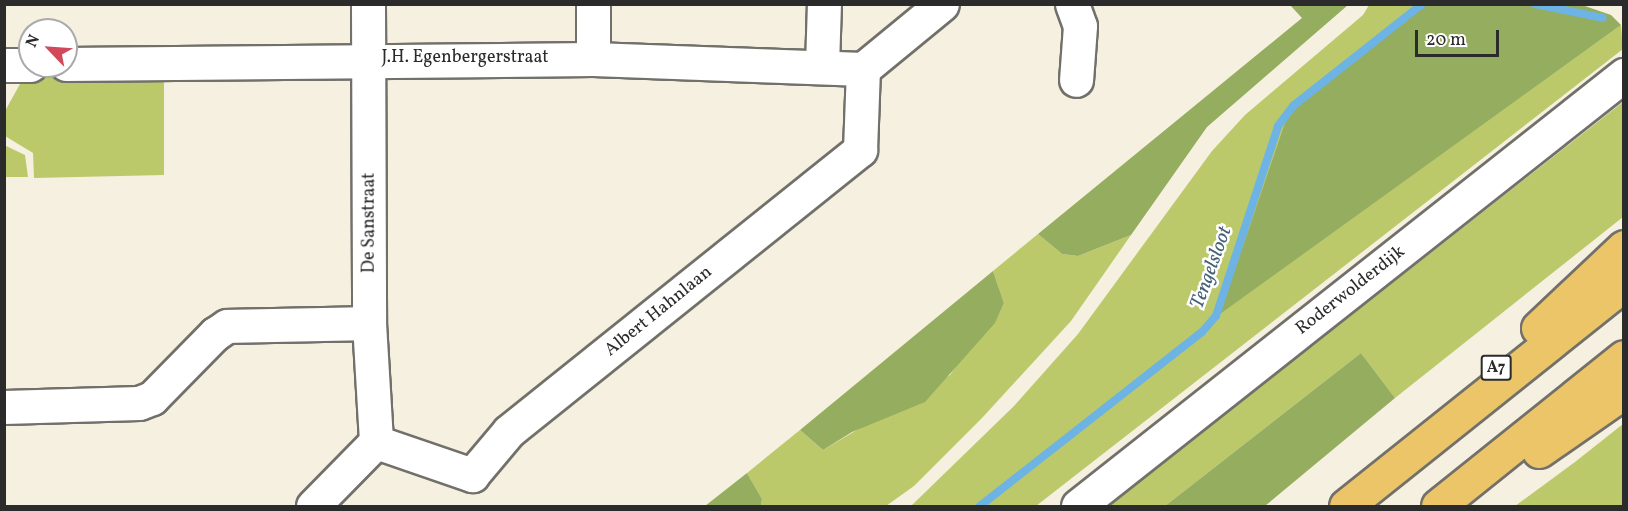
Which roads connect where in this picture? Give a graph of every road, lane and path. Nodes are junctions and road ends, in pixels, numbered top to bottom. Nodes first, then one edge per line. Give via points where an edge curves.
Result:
1 (368, 4) edge
2 (593, 4) edge
3 (824, 4) edge
4 (942, 4) edge
5 (1072, 4) edge
6 (369, 58) junction
7 (593, 59) junction
8 (78, 64) edge
9 (822, 66) junction
10 (863, 69) junction
11 (1623, 75) edge
12 (1076, 80) dead end
13 (1623, 247) edge
14 (1623, 284) edge
15 (369, 323) junction
16 (1623, 357) edge
17 (1623, 392) edge
18 (4, 407) edge
19 (376, 442) junction
20 (1357, 497) edge
21 (313, 507) edge
22 (1078, 507) edge
23 (1438, 507) edge
24 (1459, 507) edge

1 - 6 street, De Sanstraat
2 - 7 street
3 - 9 street
4 - 10 street
5 - 12 street via 1080,26
6 - 7 street, J.H. Egenbergerstraat
6 - 8 street, J.H. Egenbergerstraat
6 - 15 street, De Sanstraat
7 - 9 street, J.H. Egenbergerstraat
9 - 10 street, J.H. Egenbergerstraat
10 - 19 street, Albert Hahnlaan via 860,150 509,431 472,475
11 - 22 street, Roderwolderdijk
13 - 20 highway, A7
14 - 20 highway, A7
15 - 18 street via 227,326 214,334 152,398 139,403
15 - 19 street, De Sanstraat
16 - 23 highway
17 - 24 highway
19 - 21 street

